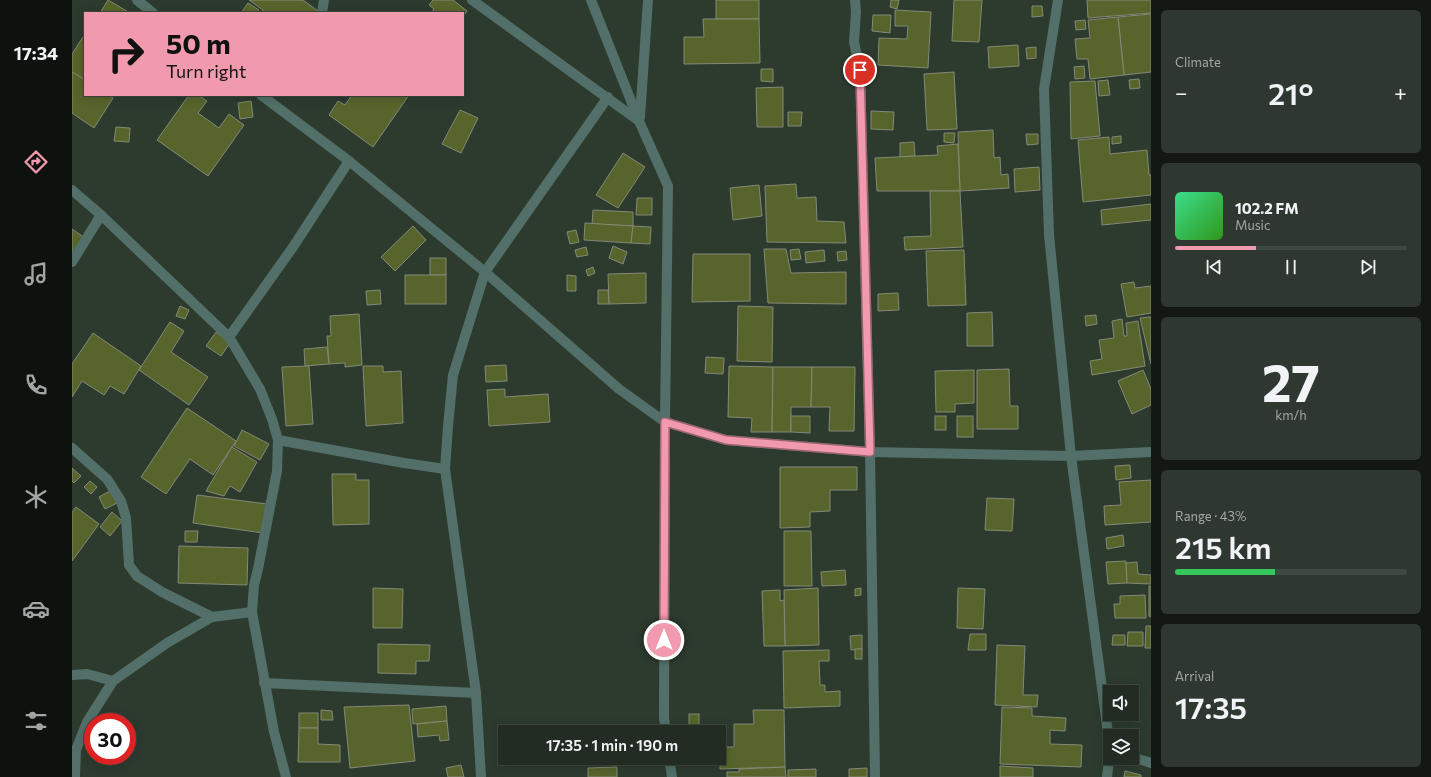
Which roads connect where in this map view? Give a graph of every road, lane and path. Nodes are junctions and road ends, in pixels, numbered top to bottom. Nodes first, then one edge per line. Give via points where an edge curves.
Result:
1 (137, 0) edge
2 (324, 0) edge
3 (472, 0) edge
4 (592, 0) edge
5 (648, 0) edge
6 (854, 0) edge
7 (1058, 0) edge
8 (152, 12) edge
9 (322, 12) edge
10 (608, 97) junction
11 (271, 98) edge
12 (639, 121) junction
13 (349, 160) junction
14 (72, 190) edge
15 (101, 214) junction
16 (72, 262) edge
17 (485, 272) junction
18 (229, 337) junction
19 (665, 422) junction
20 (278, 440) junction
21 (72, 448) edge
22 (870, 452) junction
23 (1151, 452) edge
24 (1072, 456) junction
25 (446, 469) junction
26 (252, 612) junction
27 (212, 617) junction
28 (72, 675) edge
29 (114, 681) junction
30 (264, 683) junction
31 (476, 693) junction
32 (665, 725) edge
33 (1108, 729) edge
34 (1139, 760) edge
35 (1151, 764) edge
36 (670, 765) edge
37 (1108, 765) edge
38 (75, 777) edge
39 (286, 777) edge
40 (481, 777) edge
41 (672, 777) edge
42 (875, 777) edge
43 (1107, 777) edge

1 - 8 street
2 - 9 street
3 - 10 street
4 - 12 street
5 - 12 street
6 - 22 street via 854,42 860,70
7 - 24 street via 1044,97 1049,235
10 - 12 street
10 - 17 street
11 - 13 street
12 - 19 street via 668,186
13 - 17 street
13 - 18 street via 293,247
14 - 15 street
15 - 16 street
15 - 18 street
17 - 19 street via 619,389
17 - 25 street via 453,375
18 - 20 street via 260,389
19 - 22 street via 726,440
19 - 32 street
20 - 25 street via 404,464
20 - 26 street via 277,471 254,584
21 - 27 street via 107,479 121,501 126,518 129,565 136,576
22 - 24 street
22 - 42 street
23 - 24 street
24 - 33 street
25 - 31 street
26 - 27 street
26 - 30 street
27 - 29 street via 167,643
28 - 29 street via 87,674
29 - 38 street via 87,722 76,750
30 - 31 street
30 - 39 street
31 - 40 street
34 - 35 street
36 - 41 street
37 - 43 street

